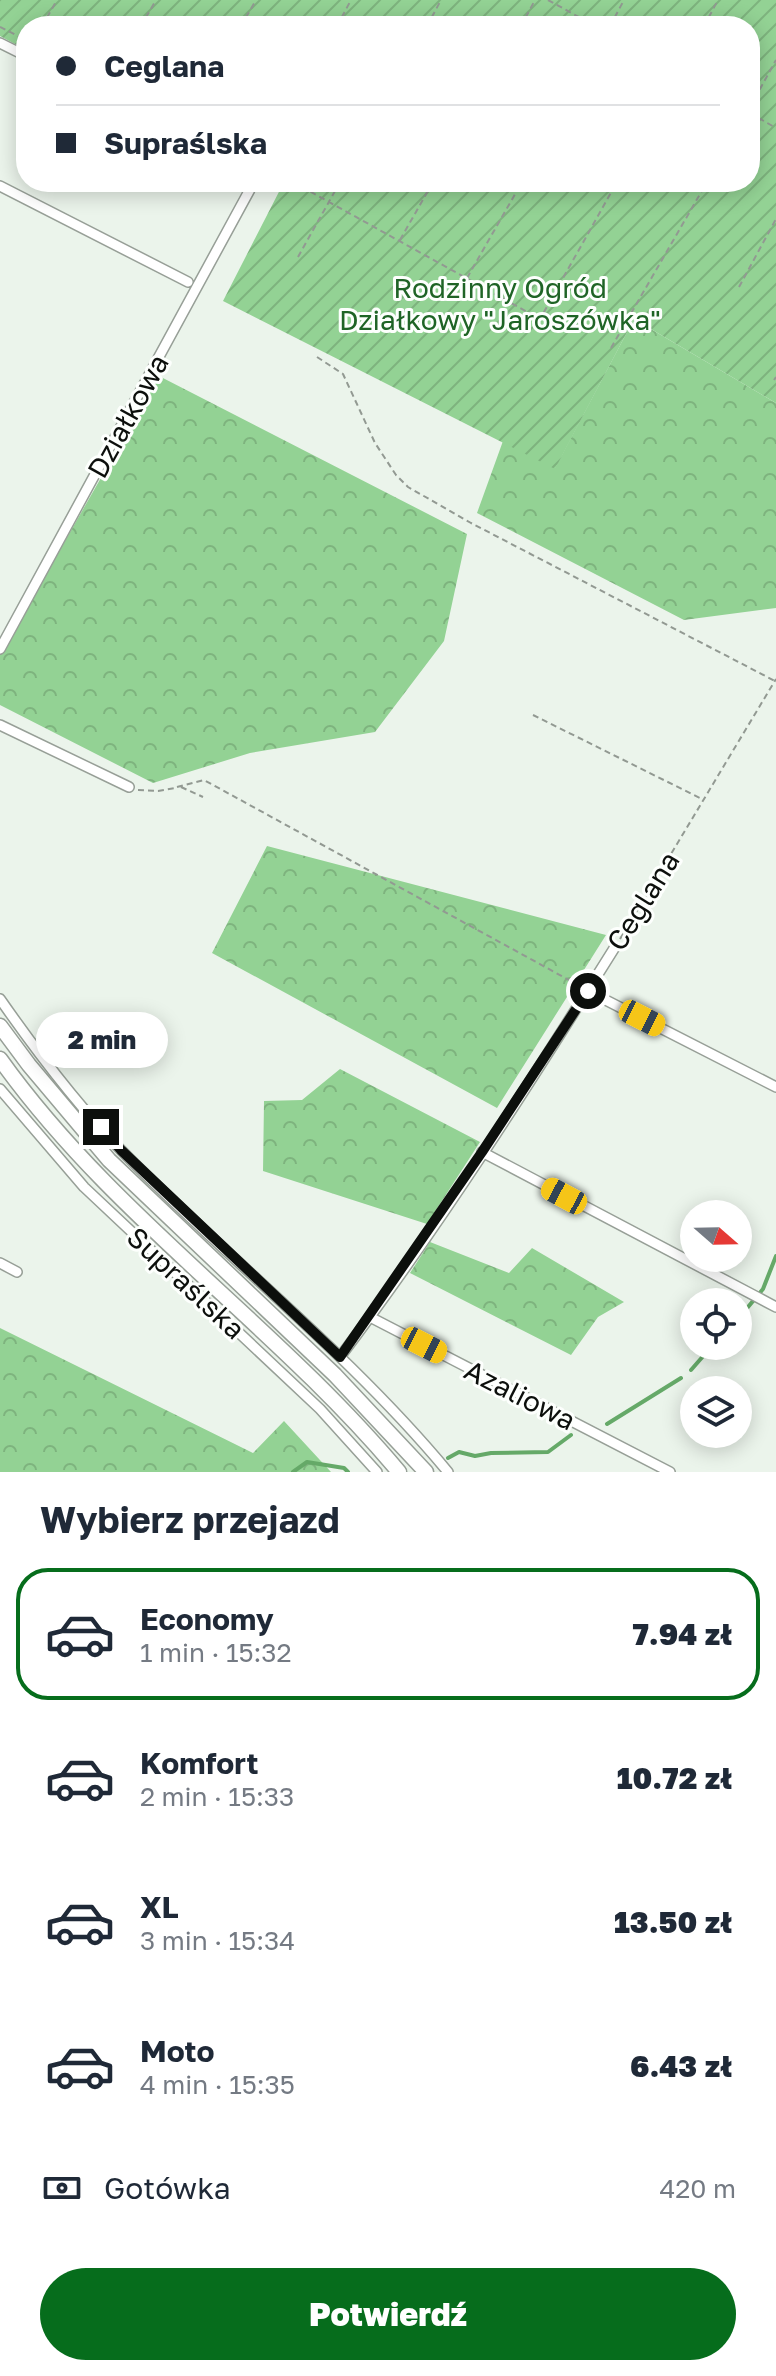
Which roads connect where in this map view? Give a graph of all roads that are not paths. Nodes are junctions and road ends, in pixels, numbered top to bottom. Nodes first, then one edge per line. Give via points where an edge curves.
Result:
1 (0, 186) edge
2 (249, 192) edge
3 (188, 282) dead end
4 (0, 649) edge
5 (0, 725) edge
6 (129, 787) road end
7 (615, 947) road end
8 (588, 991) junction
9 (0, 999) edge
10 (0, 1026) edge
11 (0, 1059) edge
12 (776, 1087) edge
13 (0, 1089) edge
14 (482, 1152) junction
15 (0, 1263) edge
16 (17, 1272) dead end
17 (776, 1307) edge
18 (370, 1317) junction
19 (340, 1357) junction
20 (377, 1472) edge
21 (399, 1472) edge
22 (426, 1472) edge
23 (448, 1472) edge
24 (670, 1472) edge

1 - 3 street
2 - 4 street, Działkowa
5 - 6 street
7 - 8 street, Ceglana
8 - 12 street
8 - 14 street, Ceglana
9 - 19 street, Supraślska via 42,1059 121,1150
10 - 22 main road via 109,1160 335,1375
11 - 21 main road via 97,1176 322,1389
13 - 20 street, Supraślska via 84,1187 320,1409
14 - 17 street
14 - 18 street, Ceglana
15 - 16 street
18 - 19 street, Ceglana
18 - 24 street, Azaliowa
19 - 23 street, Supraślska

